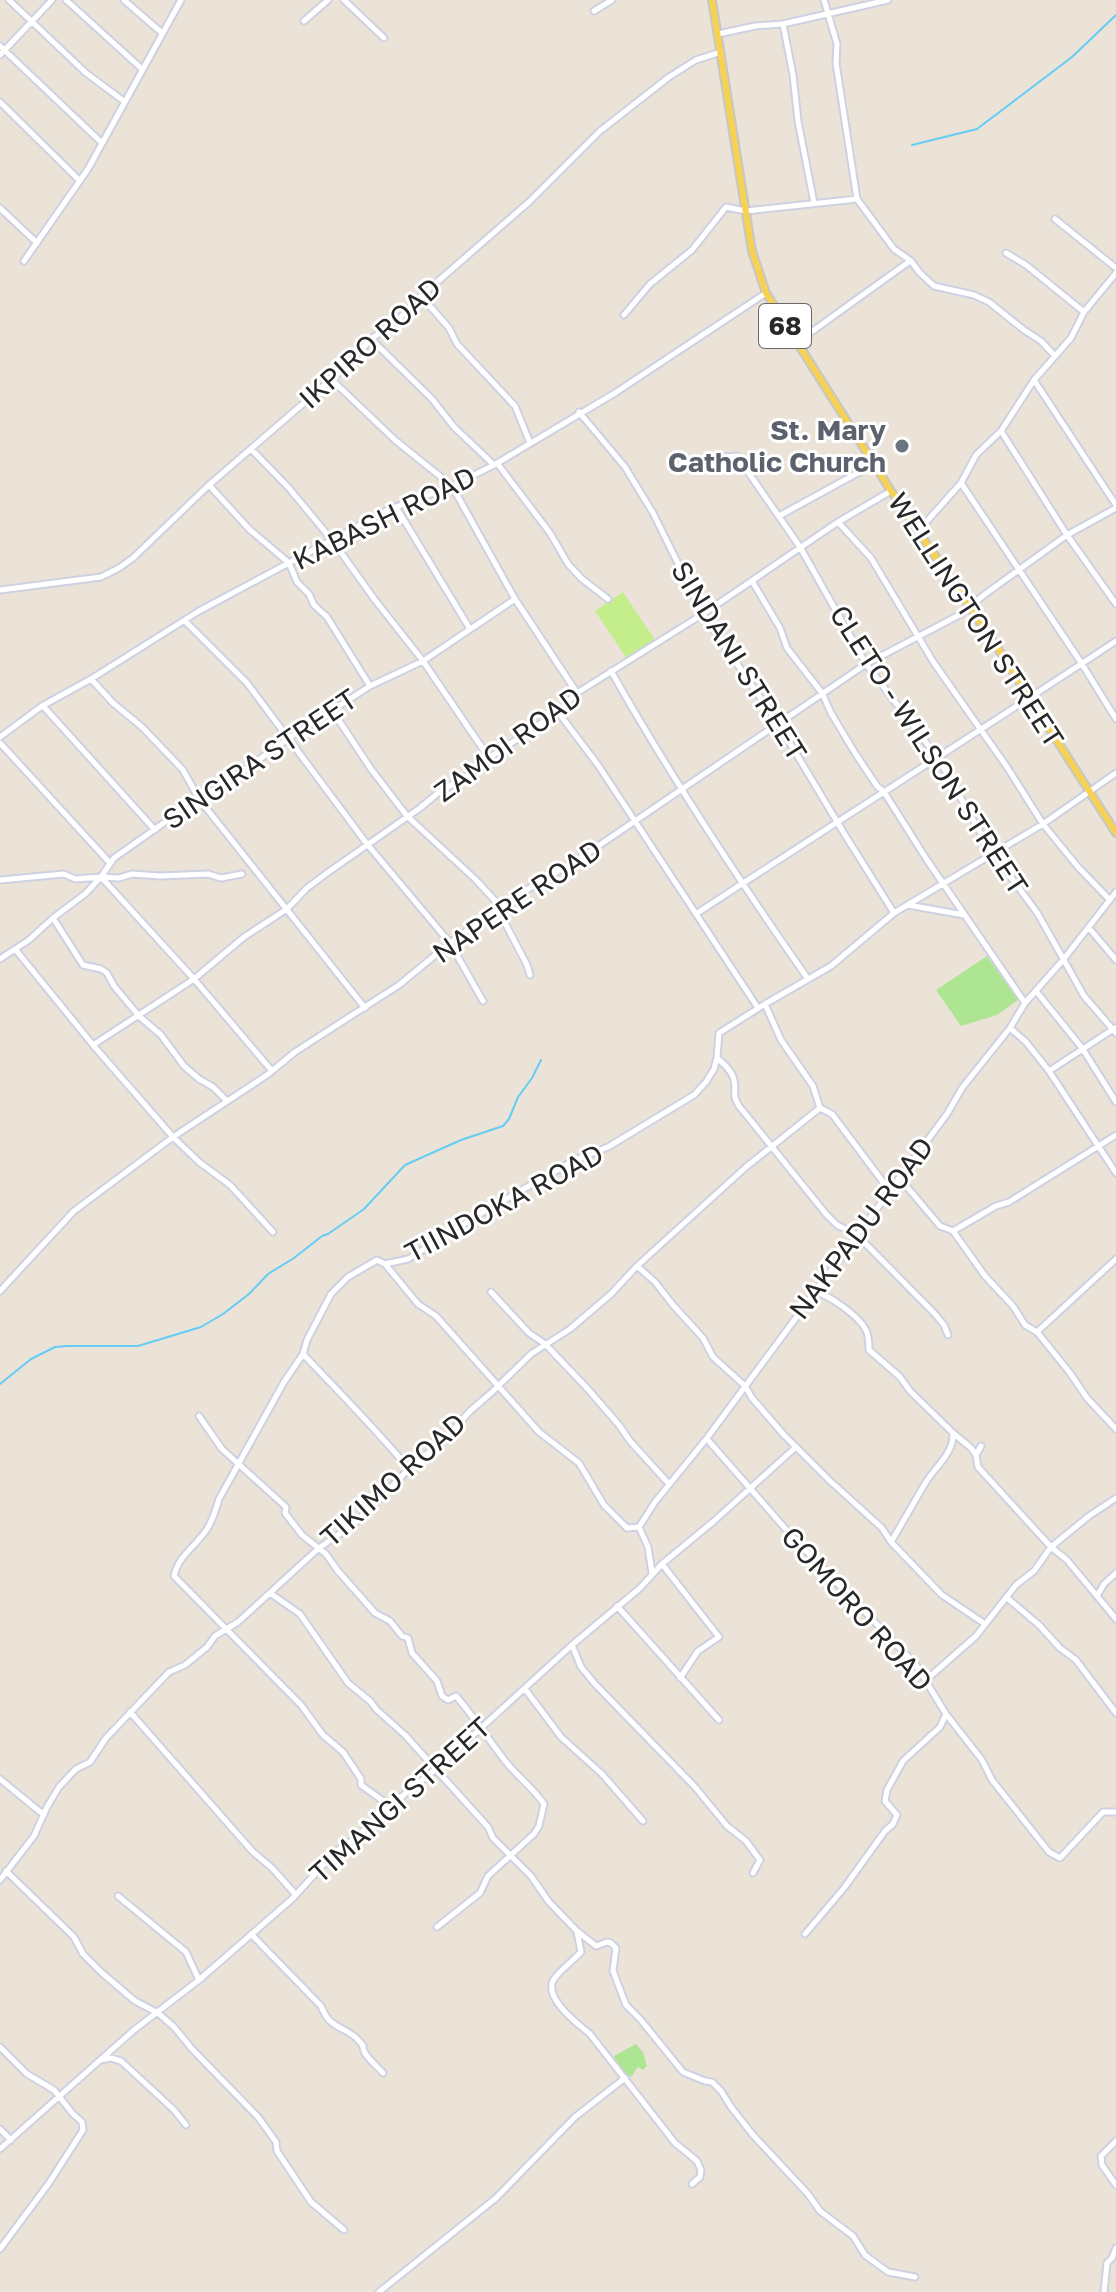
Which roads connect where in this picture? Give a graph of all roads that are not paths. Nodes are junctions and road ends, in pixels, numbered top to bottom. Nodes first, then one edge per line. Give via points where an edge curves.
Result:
1 (9, 0) edge
2 (52, 0) edge
3 (66, 0) edge
4 (124, 0) edge
5 (181, 0) edge
6 (328, 0) edge
7 (344, 0) edge
8 (612, 0) edge
9 (712, 0) edge
10 (824, 0) edge
11 (888, 0) edge
12 (594, 11) dead end
13 (829, 14) junction
14 (32, 21) junction
15 (304, 21) dead end
16 (783, 24) junction
17 (162, 33) junction
18 (718, 34) junction
19 (384, 38) dead end
20 (2, 50) edge
21 (721, 52) junction
22 (142, 69) junction
23 (0, 102) edge
24 (125, 102) junction
25 (102, 143) junction
26 (80, 181) junction
27 (857, 199) junction
28 (814, 203) junction
29 (0, 208) edge
30 (746, 211) junction
31 (1055, 219) dead end
32 (37, 243) junction
33 (1006, 253) dead end
34 (24, 261) dead end
35 (911, 261) junction
36 (1116, 271) edge
37 (766, 293) junction
38 (421, 296) junction
39 (1084, 312) junction
40 (624, 315) dead end
41 (371, 339) junction
42 (796, 343) junction
43 (1055, 356) junction
44 (331, 379) junction
45 (1034, 380) junction
46 (579, 412) junction
47 (1001, 431) junction
48 (530, 443) junction
49 (251, 449) junction
50 (694, 460) dead end
51 (495, 464) junction
52 (874, 464) junction
53 (961, 483) junction
54 (209, 485) junction
55 (452, 486) junction
56 (891, 491) junction
57 (1116, 506) edge
58 (396, 507) junction
59 (779, 516) junction
60 (838, 522) junction
61 (919, 530) junction
62 (1067, 535) junction
63 (332, 540) junction
64 (800, 547) junction
65 (289, 563) junction
66 (1020, 570) junction
67 (752, 581) junction
68 (0, 590) edge
69 (515, 599) junction
70 (608, 599) dead end
71 (1116, 604) edge
72 (970, 608) junction
73 (703, 614) junction
74 (185, 621) junction
75 (470, 629) junction
76 (920, 637) junction
77 (1116, 641) edge
78 (423, 661) junction
79 (866, 664) junction
80 (1082, 664) junction
81 (611, 671) junction
82 (91, 679) junction
83 (370, 686) junction
84 (577, 693) junction
85 (822, 693) junction
86 (1030, 697) junction
87 (42, 706) junction
88 (332, 710) junction
89 (558, 712) junction
90 (1116, 719) edge
91 (779, 725) junction
92 (980, 729) junction
93 (289, 738) junction
94 (0, 740) edge
95 (489, 758) junction
96 (938, 758) junction
97 (1116, 773) edge
98 (683, 790) junction
99 (1089, 791) junction
100 (884, 792) junction
101 (199, 799) junction
102 (407, 816) junction
103 (635, 822) junction
104 (837, 824) junction
105 (1043, 824) junction
106 (155, 830) junction
107 (1116, 833) edge
108 (367, 844) junction
109 (994, 853) junction
110 (110, 863) junction
111 (242, 874) dead end
112 (101, 877) junction
113 (0, 880) edge
114 (944, 883) junction
115 (742, 884) junction
116 (1116, 892) edge
117 (1110, 900) junction
118 (908, 905) junction
119 (500, 906) junction
120 (287, 909) junction
121 (894, 913) junction
122 (696, 914) junction
123 (965, 915) junction
124 (53, 918) junction
125 (1089, 928) junction
126 (450, 943) junction
127 (15, 949) junction
128 (0, 959) edge
129 (1063, 960) junction
130 (1116, 960) edge
131 (530, 975) dead end
132 (194, 979) junction
133 (808, 979) junction
134 (1036, 991) junction
135 (483, 1001) dead end
136 (1025, 1003) junction
137 (765, 1004) junction
138 (365, 1008) junction
139 (758, 1008) junction
140 (139, 1016) junction
141 (1010, 1028) junction
142 (1115, 1030) edge
143 (93, 1045) junction
144 (1083, 1051) junction
145 (717, 1058) junction
146 (272, 1071) junction
147 (1049, 1071) junction
148 (227, 1101) junction
149 (1116, 1102) edge
150 (820, 1108) junction
151 (1116, 1135) edge
152 (173, 1137) junction
153 (771, 1145) junction
154 (1099, 1145) junction
155 (1116, 1173) edge
156 (898, 1179) junction
157 (889, 1191) junction
158 (953, 1231) junction
159 (273, 1232) dead end
160 (857, 1235) junction
161 (1116, 1259) edge
162 (385, 1264) junction
163 (637, 1266) junction
164 (823, 1281) junction
165 (0, 1291) edge
166 (814, 1291) junction
167 (491, 1292) dead end
168 (829, 1296) junction
169 (1037, 1332) junction
170 (948, 1335) dead end
171 (545, 1344) junction
172 (303, 1354) junction
173 (745, 1386) junction
174 (499, 1387) junction
175 (199, 1416) dead end
176 (1116, 1429) edge
177 (953, 1433) junction
178 (707, 1438) junction
179 (796, 1447) junction
180 (971, 1448) junction
181 (976, 1455) junction
182 (238, 1464) junction
183 (409, 1469) junction
184 (669, 1484) junction
185 (750, 1487) junction
186 (1116, 1498) edge
187 (639, 1527) junction
188 (891, 1542) junction
189 (1051, 1547) junction
190 (319, 1548) junction
191 (662, 1564) junction
192 (1116, 1573) edge
193 (653, 1574) junction
194 (270, 1593) junction
195 (1097, 1596) junction
196 (1006, 1597) junction
197 (617, 1606) junction
198 (1116, 1619) edge
199 (985, 1624) junction
200 (227, 1629) junction
201 (572, 1645) junction
202 (680, 1678) junction
203 (926, 1680) junction
204 (525, 1689) junction
205 (130, 1712) junction
206 (1116, 1713) edge
207 (946, 1714) junction
208 (719, 1720) dead end
209 (481, 1728) junction
210 (436, 1769) junction
211 (0, 1779) edge
212 (390, 1806) junction
213 (1116, 1812) edge
214 (44, 1815) junction
215 (643, 1821) dead end
216 (509, 1856) junction
217 (6, 1871) junction
218 (753, 1873) dead end
219 (0, 1880) edge
220 (296, 1895) junction
221 (118, 1896) dead end
222 (437, 1927) dead end
223 (577, 1931) junction
224 (251, 1934) junction
225 (805, 1934) dead end
226 (199, 1980) junction
227 (158, 2013) junction
228 (0, 2047) edge
229 (99, 2060) junction
230 (383, 2073) dead end
231 (625, 2078) junction
232 (60, 2097) junction
233 (186, 2125) dead end
234 (0, 2129) edge
235 (11, 2140) junction
236 (1116, 2141) edge
237 (0, 2149) edge
238 (692, 2184) dead end
239 (1116, 2185) edge
240 (344, 2230) dead end
241 (1116, 2248) edge
242 (0, 2249) edge
243 (915, 2277) dead end
244 (379, 2292) edge
245 (1104, 2292) edge

1 - 14 street
2 - 14 street
3 - 22 street
4 - 17 street
5 - 17 street
6 - 15 street
7 - 19 street
8 - 12 street
9 - 18 main road, WELLINGTON STREET / 68
10 - 13 street
11 - 13 street
13 - 16 street
13 - 27 street
14 - 20 street
14 - 24 street
16 - 18 street
16 - 28 street
17 - 22 street
18 - 21 main road, WELLINGTON STREET / 68
20 - 25 street
21 - 30 main road, WELLINGTON STREET / 68
21 - 38 street, IKPIRO ROAD via 682,68 600,131 529,202
22 - 24 street
23 - 26 street
24 - 25 street
25 - 26 street
26 - 32 street
27 - 28 street
27 - 35 street via 894,249
28 - 30 street
29 - 32 street
30 - 37 main road, WELLINGTON STREET / 68
30 - 40 street via 726,207 692,250 650,284
31 - 36 street
32 - 34 street
33 - 39 street
35 - 42 street
35 - 43 street via 934,286 989,302
36 - 39 street
37 - 42 main road, WELLINGTON STREET / 68
37 - 46 street, KABASH ROAD
38 - 41 street, IKPIRO ROAD
38 - 48 street via 515,406
39 - 43 street
41 - 44 street, IKPIRO ROAD
41 - 51 street
42 - 52 main road, WELLINGTON STREET / 68
43 - 45 street
44 - 49 street, IKPIRO ROAD
44 - 55 street
45 - 47 street
45 - 57 street
46 - 48 street, KABASH ROAD
46 - 73 street, SINDANI STREET via 625,467
47 - 53 street via 976,455
47 - 62 street
48 - 51 street, KABASH ROAD
49 - 54 street, IKPIRO ROAD
49 - 63 street
50 - 59 street, CLETO - WILSON STREET via 737,456
51 - 55 street, KABASH ROAD
51 - 70 street via 568,564
52 - 56 main road, WELLINGTON STREET / 68
52 - 59 street
53 - 61 street
53 - 66 street
54 - 65 street
54 - 68 street, IKPIRO ROAD via 119,568 101,577
55 - 58 street, KABASH ROAD
55 - 69 street
56 - 60 street, ZAMOI ROAD
56 - 61 main road, WELLINGTON STREET / 68
57 - 62 street, NAPERE ROAD
58 - 63 street, KABASH ROAD
58 - 75 street
59 - 64 street, CLETO - WILSON STREET
60 - 64 street, ZAMOI ROAD
60 - 76 street via 871,558
61 - 72 main road, WELLINGTON STREET / 68
62 - 66 street, NAPERE ROAD
62 - 71 street
63 - 65 street, KABASH ROAD
63 - 78 street
64 - 67 street, ZAMOI ROAD
64 - 79 street, CLETO - WILSON STREET
65 - 74 street, KABASH ROAD
65 - 83 street
66 - 72 street, NAPERE ROAD
66 - 80 street
67 - 73 street, ZAMOI ROAD
67 - 85 street via 787,648
69 - 75 street, SINGIRA STREET
69 - 84 street
72 - 76 street, NAPERE ROAD
72 - 86 main road, WELLINGTON STREET / 68
73 - 81 street, ZAMOI ROAD
73 - 91 street, SINDANI STREET
74 - 82 street, KABASH ROAD
74 - 93 street via 247,683
75 - 78 street, SINGIRA STREET
76 - 79 street, NAPERE ROAD
76 - 92 street
77 - 80 street
78 - 83 street, SINGIRA STREET
78 - 95 street
79 - 85 street, NAPERE ROAD
79 - 96 street, CLETO - WILSON STREET
80 - 86 street
80 - 90 street
81 - 84 street, ZAMOI ROAD
81 - 98 street
82 - 87 street, KABASH ROAD
82 - 101 street via 183,770
83 - 88 street, SINGIRA STREET
84 - 89 street, ZAMOI ROAD
85 - 91 street, NAPERE ROAD
85 - 100 street
86 - 92 street
86 - 99 main road, WELLINGTON STREET / 68
87 - 94 street, KABASH ROAD
87 - 106 street
88 - 93 street, SINGIRA STREET
88 - 102 street
89 - 95 street, ZAMOI ROAD
89 - 103 street
91 - 98 street, NAPERE ROAD
91 - 104 street, SINDANI STREET
92 - 96 street
92 - 105 street
93 - 101 street, SINGIRA STREET
93 - 108 street
94 - 110 street
95 - 102 street, ZAMOI ROAD
96 - 100 street
96 - 109 street, CLETO - WILSON STREET
97 - 99 street
98 - 103 street, NAPERE ROAD
98 - 115 street
99 - 105 street
99 - 107 main road, WELLINGTON STREET / 68
100 - 104 street
100 - 114 street
101 - 106 street, SINGIRA STREET
101 - 120 street
102 - 108 street, ZAMOI ROAD
102 - 119 street
103 - 119 street, NAPERE ROAD
103 - 122 street
104 - 115 street
104 - 121 street, SINDANI STREET
105 - 109 street
105 - 117 street
106 - 110 street, SINGIRA STREET
108 - 120 street, ZAMOI ROAD
108 - 126 street
109 - 114 street
109 - 129 street, CLETO - WILSON STREET
110 - 112 street, SINGIRA STREET
111 - 112 street
112 - 113 street via 85,880 64,874
112 - 124 street, SINGIRA STREET
112 - 132 street
114 - 118 street
114 - 123 street
115 - 122 street
115 - 133 street
116 - 117 street, NAKPADU ROAD
117 - 125 street, NAKPADU ROAD
118 - 121 street
118 - 123 street
119 - 126 street, NAPERE ROAD
119 - 131 street
120 - 132 street, ZAMOI ROAD
120 - 138 street
121 - 133 street
122 - 139 street
123 - 136 street
124 - 127 street, SINGIRA STREET
124 - 140 street via 83,965 107,973
125 - 129 street, NAKPADU ROAD
125 - 130 street
126 - 135 street
126 - 138 street, NAPERE ROAD
127 - 128 street, SINGIRA STREET
127 - 143 street
129 - 134 street, NAKPADU ROAD
129 - 142 street, CLETO - WILSON STREET via 1084,996
132 - 140 street, ZAMOI ROAD
132 - 146 street
133 - 137 street
134 - 136 street, NAKPADU ROAD
134 - 144 street
136 - 141 street, NAKPADU ROAD
137 - 139 street
137 - 150 street via 781,1040 813,1086
138 - 146 street, NAPERE ROAD
139 - 145 street, TIINDOKA ROAD via 719,1033
140 - 143 street, ZAMOI ROAD
140 - 148 street via 184,1066
141 - 147 street
141 - 156 street, NAKPADU ROAD
142 - 144 street
143 - 152 street
144 - 147 street
144 - 149 street
145 - 153 street via 734,1078 733,1097
145 - 162 street, TIINDOKA ROAD via 694,1095 408,1259
146 - 148 street, NAPERE ROAD
147 - 154 street
148 - 152 street, NAPERE ROAD
150 - 153 street, TIKIMO ROAD
150 - 157 street via 832,1114
151 - 154 street
152 - 159 street via 230,1185
152 - 165 street, NAPERE ROAD via 74,1211
153 - 160 street via 826,1214
153 - 163 street, TIKIMO ROAD
154 - 155 street
154 - 158 street
156 - 157 street, NAKPADU ROAD
156 - 158 street via 940,1226
157 - 160 street, NAKPADU ROAD
158 - 169 street via 1025,1325
160 - 164 street, NAKPADU ROAD
160 - 170 street via 935,1314
161 - 169 street
162 - 172 street, TIINDOKA ROAD via 377,1260 331,1294
162 - 174 street
163 - 171 street, TIKIMO ROAD via 581,1320
163 - 173 street via 703,1338 713,1357
164 - 166 street, NAKPADU ROAD
164 - 168 street
166 - 168 street
166 - 173 street, NAKPADU ROAD
167 - 171 street
168 - 177 street via 865,1328 869,1350
169 - 176 street
171 - 174 street, TIKIMO ROAD
171 - 184 street
172 - 182 street, TIINDOKA ROAD
172 - 183 street
173 - 178 street, NAKPADU ROAD
173 - 179 street
174 - 183 street, TIKIMO ROAD
174 - 187 street via 539,1432 579,1463 604,1505 627,1528
175 - 182 street
177 - 180 street
177 - 188 street via 949,1451
178 - 184 street, NAKPADU ROAD
178 - 185 street, GOMORO ROAD
179 - 185 street, TIMANGI STREET
179 - 188 street
180 - 181 street
180 - 181 street via 980,1447
181 - 189 street via 978,1467
182 - 190 street via 286,1507 302,1535
182 - 200 street, TIINDOKA ROAD via 207,1530 176,1565 174,1576
183 - 190 street, TIKIMO ROAD via 354,1524
184 - 187 street, NAKPADU ROAD
185 - 191 street, TIMANGI STREET
185 - 203 street, GOMORO ROAD
186 - 189 street
187 - 193 street
188 - 199 street via 942,1595
189 - 195 street
189 - 196 street
190 - 194 street, TIKIMO ROAD
190 - 209 street via 375,1613 408,1638 412,1653 437,1681 442,1696 456,1696
191 - 193 street, TIMANGI STREET
191 - 202 street via 719,1637 698,1651
192 - 195 street
193 - 197 street, TIMANGI STREET
194 - 200 street, TIKIMO ROAD
194 - 210 street via 300,1614 348,1683
195 - 198 street
196 - 199 street
196 - 206 street via 1076,1660
197 - 201 street, TIMANGI STREET
197 - 202 street
199 - 203 street
200 - 205 street, TIKIMO ROAD via 169,1672
200 - 212 street via 343,1752 361,1785
201 - 204 street, TIMANGI STREET
201 - 218 street via 595,1684 746,1841 760,1860
202 - 208 street
203 - 207 street, GOMORO ROAD
204 - 209 street, TIMANGI STREET
204 - 215 street via 561,1737
205 - 214 street, TIKIMO ROAD via 90,1762 59,1787
205 - 220 street
207 - 213 street, GOMORO ROAD via 1049,1852 1060,1858 1103,1812
207 - 225 street via 940,1727 903,1761 887,1790 885,1801 897,1815 893,1824
209 - 210 street, TIMANGI STREET
209 - 216 street via 544,1804 534,1834
210 - 212 street, TIMANGI STREET
210 - 216 street
211 - 214 street
212 - 220 street, TIMANGI STREET via 335,1852
214 - 217 street, TIKIMO ROAD
216 - 222 street via 488,1876 480,1893
216 - 223 street
217 - 219 street, TIKIMO ROAD
217 - 227 street via 74,1937 102,1973
220 - 224 street, TIMANGI STREET
221 - 226 street via 186,1952
223 - 231 street via 581,1952 552,1982 551,1990
223 - 243 street via 596,1946 607,1942 616,1948 613,1971 626,2005 683,2072 712,2082 721,2091 753,2135 820,2211 853,2236 861,2251 888,2272
224 - 226 street, TIMANGI STREET
224 - 230 street via 334,2026 362,2044 365,2055
226 - 227 street, TIMANGI STREET
227 - 229 street, TIMANGI STREET
227 - 240 street via 258,2117 311,2202
228 - 232 street
229 - 232 street, TIMANGI STREET
229 - 233 street via 121,2061
231 - 238 street via 675,2143 697,2161 700,2177
231 - 244 street via 575,2117 496,2198
232 - 235 street, TIMANGI STREET
232 - 242 street via 83,2130
234 - 235 street
235 - 237 street, TIMANGI STREET
236 - 239 street via 1101,2156
241 - 245 street via 1107,2263

